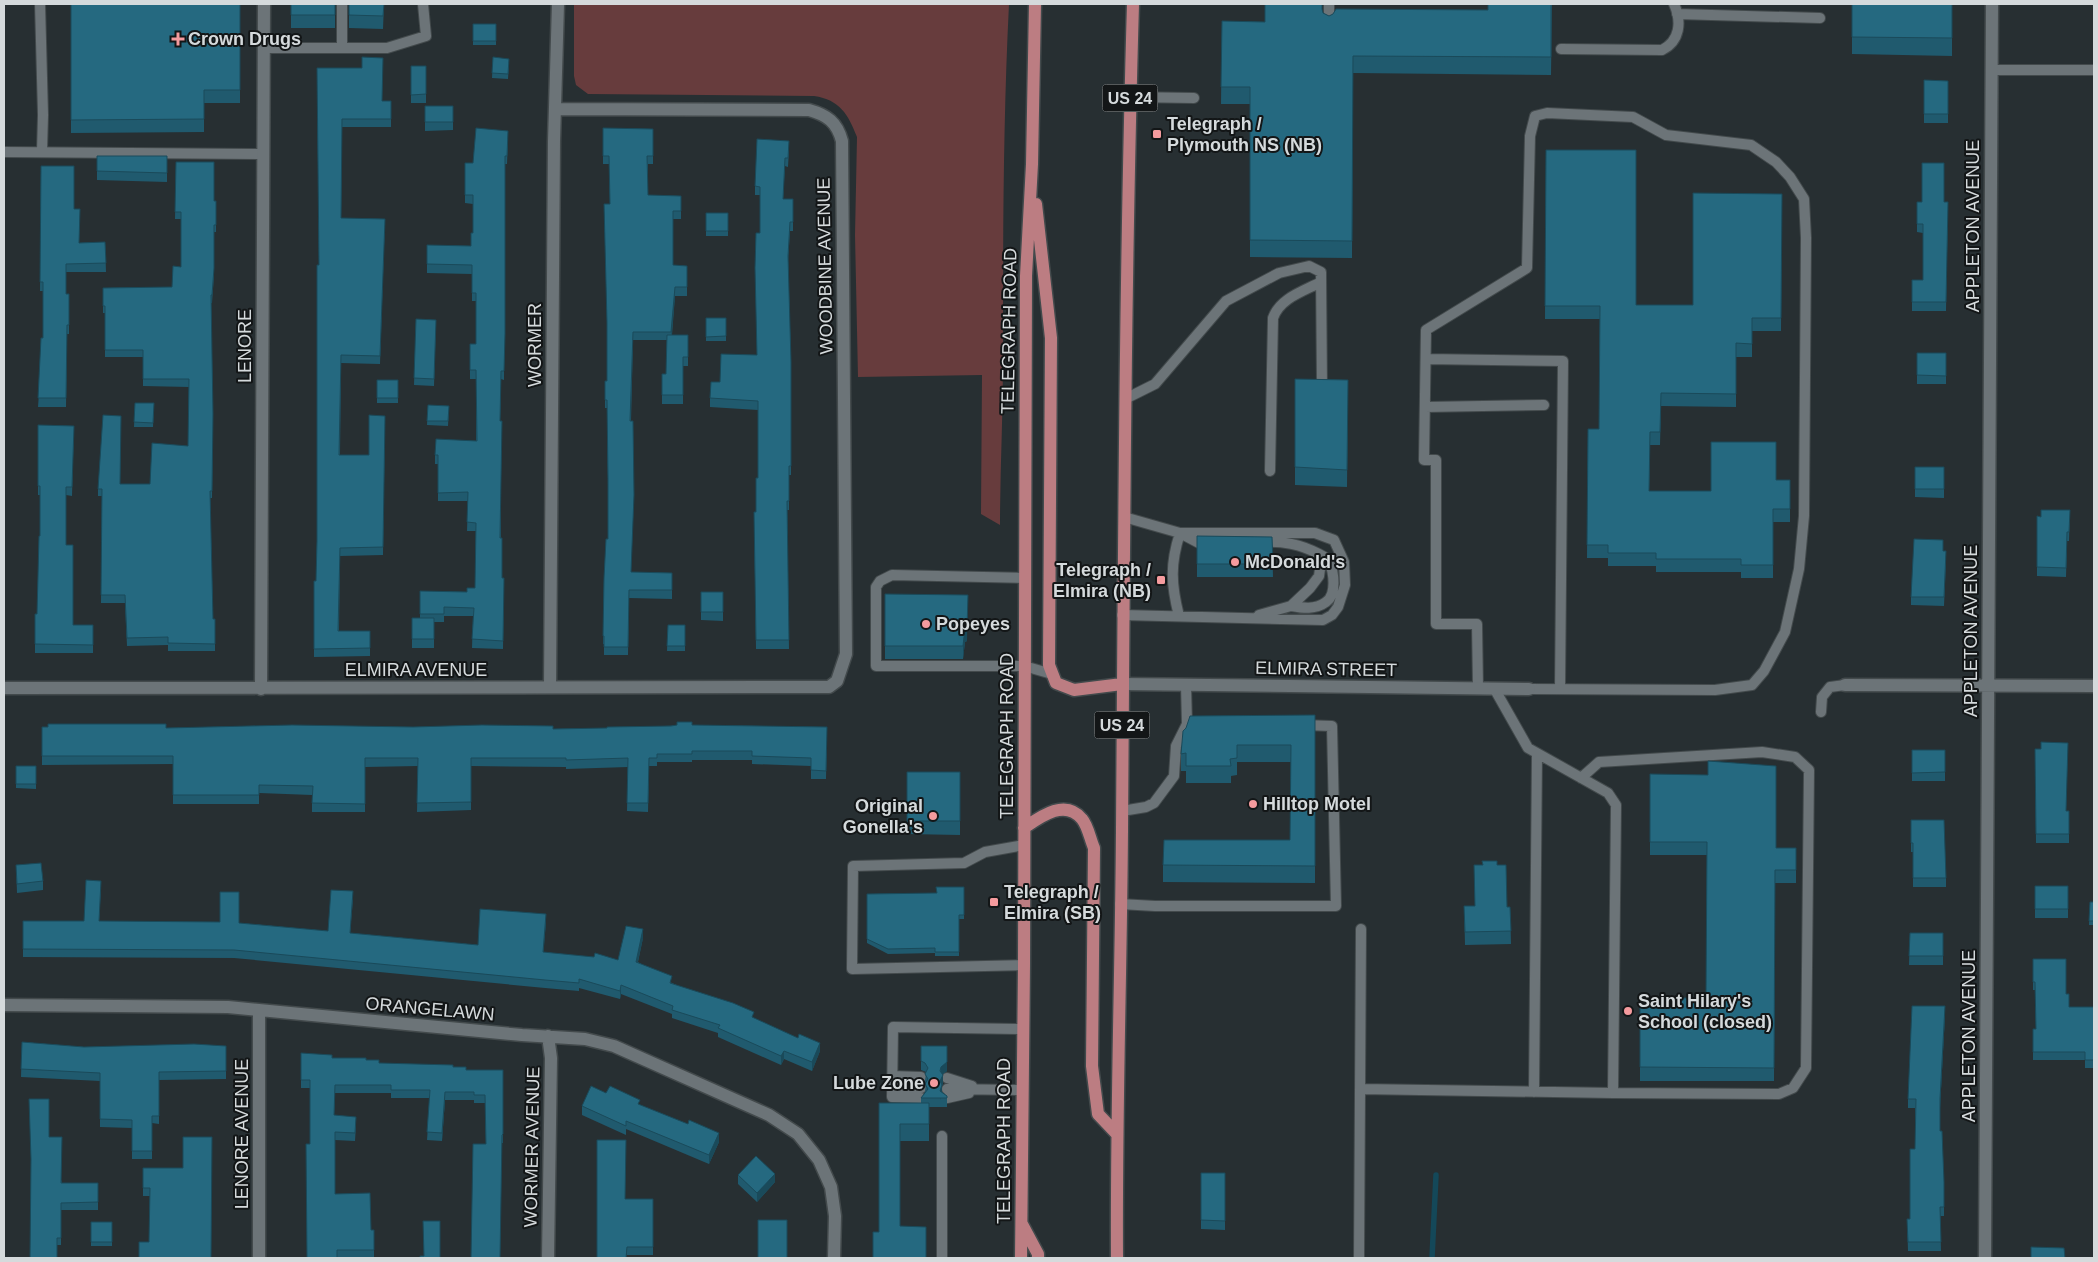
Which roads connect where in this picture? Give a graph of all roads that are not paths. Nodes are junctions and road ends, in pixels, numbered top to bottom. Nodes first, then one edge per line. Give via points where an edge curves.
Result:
1 (40, 4) edge
2 (264, 4) edge
3 (342, 4) edge
4 (423, 4) edge
5 (558, 4) edge
6 (1035, 4) edge
7 (1133, 4) edge
8 (1329, 4) edge
9 (1992, 4) edge
10 (1676, 9) edge
11 (1820, 18) dead end
12 (1329, 26) edge
13 (264, 48) junction
14 (342, 48) junction
15 (1560, 49) dead end
16 (1991, 70) junction
17 (2094, 70) edge
18 (1130, 97) junction
19 (1194, 98) dead end
20 (556, 109) junction
21 (42, 151) junction
22 (4, 152) edge
23 (263, 154) junction
24 (1032, 164) junction
25 (1321, 282) junction
26 (1426, 360) junction
27 (1322, 390) edge
28 (1125, 399) junction
29 (1544, 405) dead end
30 (1425, 407) junction
31 (1270, 471) dead end
32 (1124, 517) junction
33 (1180, 533) junction
34 (1320, 554) junction
35 (1025, 578) junction
36 (1291, 606) junction
37 (1122, 615) junction
38 (1179, 616) junction
39 (1248, 618) junction
40 (1024, 666) junction
41 (1052, 674) junction
42 (1122, 684) junction
43 (1186, 685) junction
44 (1844, 685) joint
45 (1989, 686) junction
46 (2094, 686) edge
47 (550, 687) junction
48 (4, 688) edge
49 (829, 688) joint
50 (1478, 688) junction
51 (1494, 688) junction
52 (261, 689) junction
53 (1529, 689) joint
54 (1560, 689) junction
55 (1821, 712) dead end
56 (1293, 725) edge
57 (1537, 753) junction
58 (1581, 778) junction
59 (1122, 811) junction
60 (1024, 828) junction
61 (1024, 845) junction
62 (1120, 904) junction
63 (1360, 929) dead end
64 (1024, 965) junction
65 (4, 1005) edge
66 (259, 1010) junction
67 (1022, 1029) junction
68 (548, 1036) junction
69 (892, 1076) junction
70 (921, 1077) dead end
71 (947, 1078) dead end
72 (1360, 1089) junction
73 (985, 1090) junction
74 (1021, 1090) junction
75 (1534, 1092) junction
76 (921, 1093) dead end
77 (1613, 1093) junction
78 (947, 1094) edge
79 (1116, 1133) junction
80 (942, 1136) dead end
81 (1021, 1222) junction
82 (259, 1258) edge
83 (548, 1258) edge
84 (834, 1258) edge
85 (942, 1258) edge
86 (1020, 1258) edge
87 (1038, 1258) edge
88 (1117, 1258) edge
89 (1360, 1258) edge
90 (1985, 1258) edge

1 - 21 lane
2 - 13 street, LENORE
3 - 14 lane
4 - 14 lane via 426,36 386,48
5 - 20 street, WORMER
6 - 24 main road, TELEGRAPH ROAD
7 - 18 main road, US 24
8 - 12 lane
9 - 16 street, APPLETON AVENUE
10 - 11 lane
10 - 15 lane via 1677,37 1662,50
13 - 14 lane
13 - 23 street, LENORE
16 - 17 lane
16 - 45 street, APPLETON AVENUE
18 - 19 lane
18 - 28 main road, US 24
20 - 47 street, WORMER
20 - 49 street, WOODBINE AVENUE via 809,110 823,114 834,122 839,131 842,141 846,654 837,681
21 - 22 lane
21 - 23 lane
23 - 52 street, LENORE
24 - 35 main road, TELEGRAPH ROAD via 1026,276
24 - 41 main road via 1051,338 1049,665
25 - 27 lane
25 - 28 lane via 1321,272 1309,266 1297,268 1279,273 1226,302 1155,384
25 - 31 lane via 1286,300 1276,309 1273,318
26 - 30 lane
26 - 54 lane via 1563,361
26 - 54 lane via 1426,330 1527,268 1530,136 1535,116 1547,113 1633,117 1666,135 1751,145 1776,162 1804,199 1804,516 1799,569 1785,632 1764,671 1752,685 1715,690
28 - 32 main road, US 24
29 - 30 lane
30 - 50 lane via 1424,460 1436,460 1436,624 1477,624
32 - 33 lane
32 - 37 main road, US 24
33 - 34 lane via 1198,542 1291,543
33 - 38 lane via 1173,552 1171,574
33 - 39 lane via 1315,533 1334,540 1344,562 1345,585 1332,615 1323,620
34 - 36 lane via 1319,576
34 - 36 lane via 1328,560 1333,577 1332,594 1326,602 1312,608
35 - 40 main road, TELEGRAPH ROAD
35 - 40 lane via 892,575 876,587 876,666
36 - 39 lane
37 - 38 lane
37 - 42 main road, US 24
38 - 39 lane
40 - 41 lane
40 - 60 main road, TELEGRAPH ROAD
41 - 42 main road via 1056,683 1074,690
42 - 43 street, ELMIRA STREET
42 - 59 main road, US 24
43 - 50 street, ELMIRA STREET
43 - 59 lane via 1192,724 1176,746 1174,776 1154,803
44 - 45 street
44 - 55 lane via 1830,687 1822,697
45 - 46 street
45 - 90 street, APPLETON AVENUE
47 - 49 street, ELMIRA AVENUE
47 - 52 street, ELMIRA AVENUE
48 - 52 street, ELMIRA AVENUE
50 - 51 street, ELMIRA STREET
51 - 53 street, ELMIRA STREET
51 - 57 lane via 1528,748
53 - 54 lane
56 - 62 lane via 1332,726 1336,906
57 - 58 lane
57 - 75 lane
58 - 77 lane via 1608,794 1616,805
58 - 77 lane via 1599,762 1762,752 1796,757 1809,770 1806,1068 1793,1088 1779,1094
59 - 62 main road, US 24
60 - 61 main road, TELEGRAPH ROAD
60 - 79 main road via 1044,814 1060,809 1074,812 1083,820 1094,848 1092,1066 1098,1114
61 - 64 main road, TELEGRAPH ROAD
61 - 64 lane via 985,852 964,863 853,866 852,969
62 - 79 main road, US 24
63 - 72 lane
64 - 67 main road, TELEGRAPH ROAD
65 - 66 street, ORANGELAWN
66 - 68 street, ORANGELAWN
66 - 82 street, LENORE AVENUE
67 - 69 lane via 893,1027
67 - 74 main road, TELEGRAPH ROAD
68 - 83 street, WORMER AVENUE via 551,1058
68 - 84 street, ORANGELAWN via 585,1039 614,1046 769,1115 798,1134 826,1173 834,1201
69 - 70 lane
69 - 76 lane via 892,1097
71 - 73 lane
72 - 75 lane
72 - 89 lane
73 - 74 lane
73 - 78 lane
74 - 81 main road, TELEGRAPH ROAD
75 - 77 lane
79 - 88 main road, US 24
80 - 85 lane
81 - 86 main road, TELEGRAPH ROAD
81 - 87 main road

